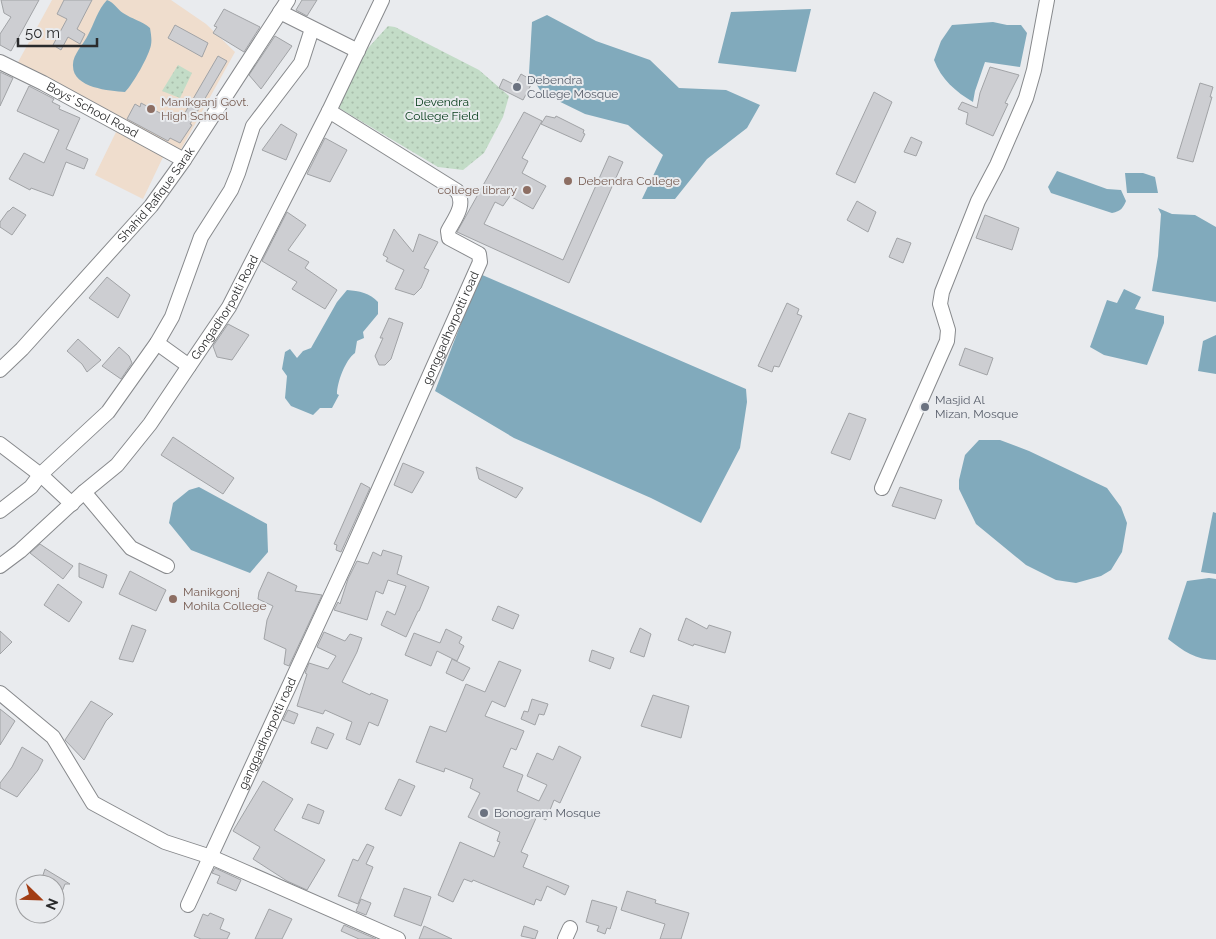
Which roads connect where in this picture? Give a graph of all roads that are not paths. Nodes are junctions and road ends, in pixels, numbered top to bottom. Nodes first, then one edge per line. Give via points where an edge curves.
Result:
1 (288, 0) edge
2 (382, 0) edge
3 (1046, 0) edge
4 (280, 12) junction
5 (315, 30) junction
6 (355, 49) junction
7 (0, 62) edge
8 (329, 111) junction
9 (184, 160) junction
10 (158, 345) junction
11 (185, 363) junction
12 (0, 370) edge
13 (0, 444) edge
14 (41, 476) junction
15 (882, 488) dead end
16 (84, 492) junction
17 (70, 501) junction
18 (0, 511) edge
19 (346, 563) joint
20 (0, 566) edge
21 (167, 566) dead end
22 (0, 693) edge
23 (210, 857) junction
24 (188, 905) dead end
25 (398, 939) edge

1 - 4 street, Shahid Rafique Sarak
2 - 6 street, Gongadhorpotti Road
3 - 15 street via 1026,98 978,201 942,292 940,304 948,330 947,341
4 - 5 street
4 - 9 street, Shahid Rafique Sarak
5 - 6 street
5 - 10 street via 301,64 253,126 231,190 201,237 172,317
6 - 8 street, Gongadhorpotti Road
7 - 9 street, Boys' School Road
8 - 11 street, Gongadhorpotti Road via 229,307
8 - 19 street, gonggadhorpotti road via 457,191 461,203 448,231 449,238 480,257
9 - 12 street, Shahid Rafique Sarak via 151,206
10 - 11 street
10 - 14 street via 108,412
11 - 16 street, Gongadhorpotti Road via 150,424 116,465
13 - 14 street
14 - 17 street
14 - 18 street via 31,488
16 - 17 street, Gongadhorpotti Road
16 - 21 street via 131,548
17 - 20 street, Gongadhorpotti Road via 20,551
19 - 23 street, ganggadhorpotti road
22 - 23 street via 53,737 94,803 165,842
23 - 24 street, ganggadhorpotti road
23 - 25 street

